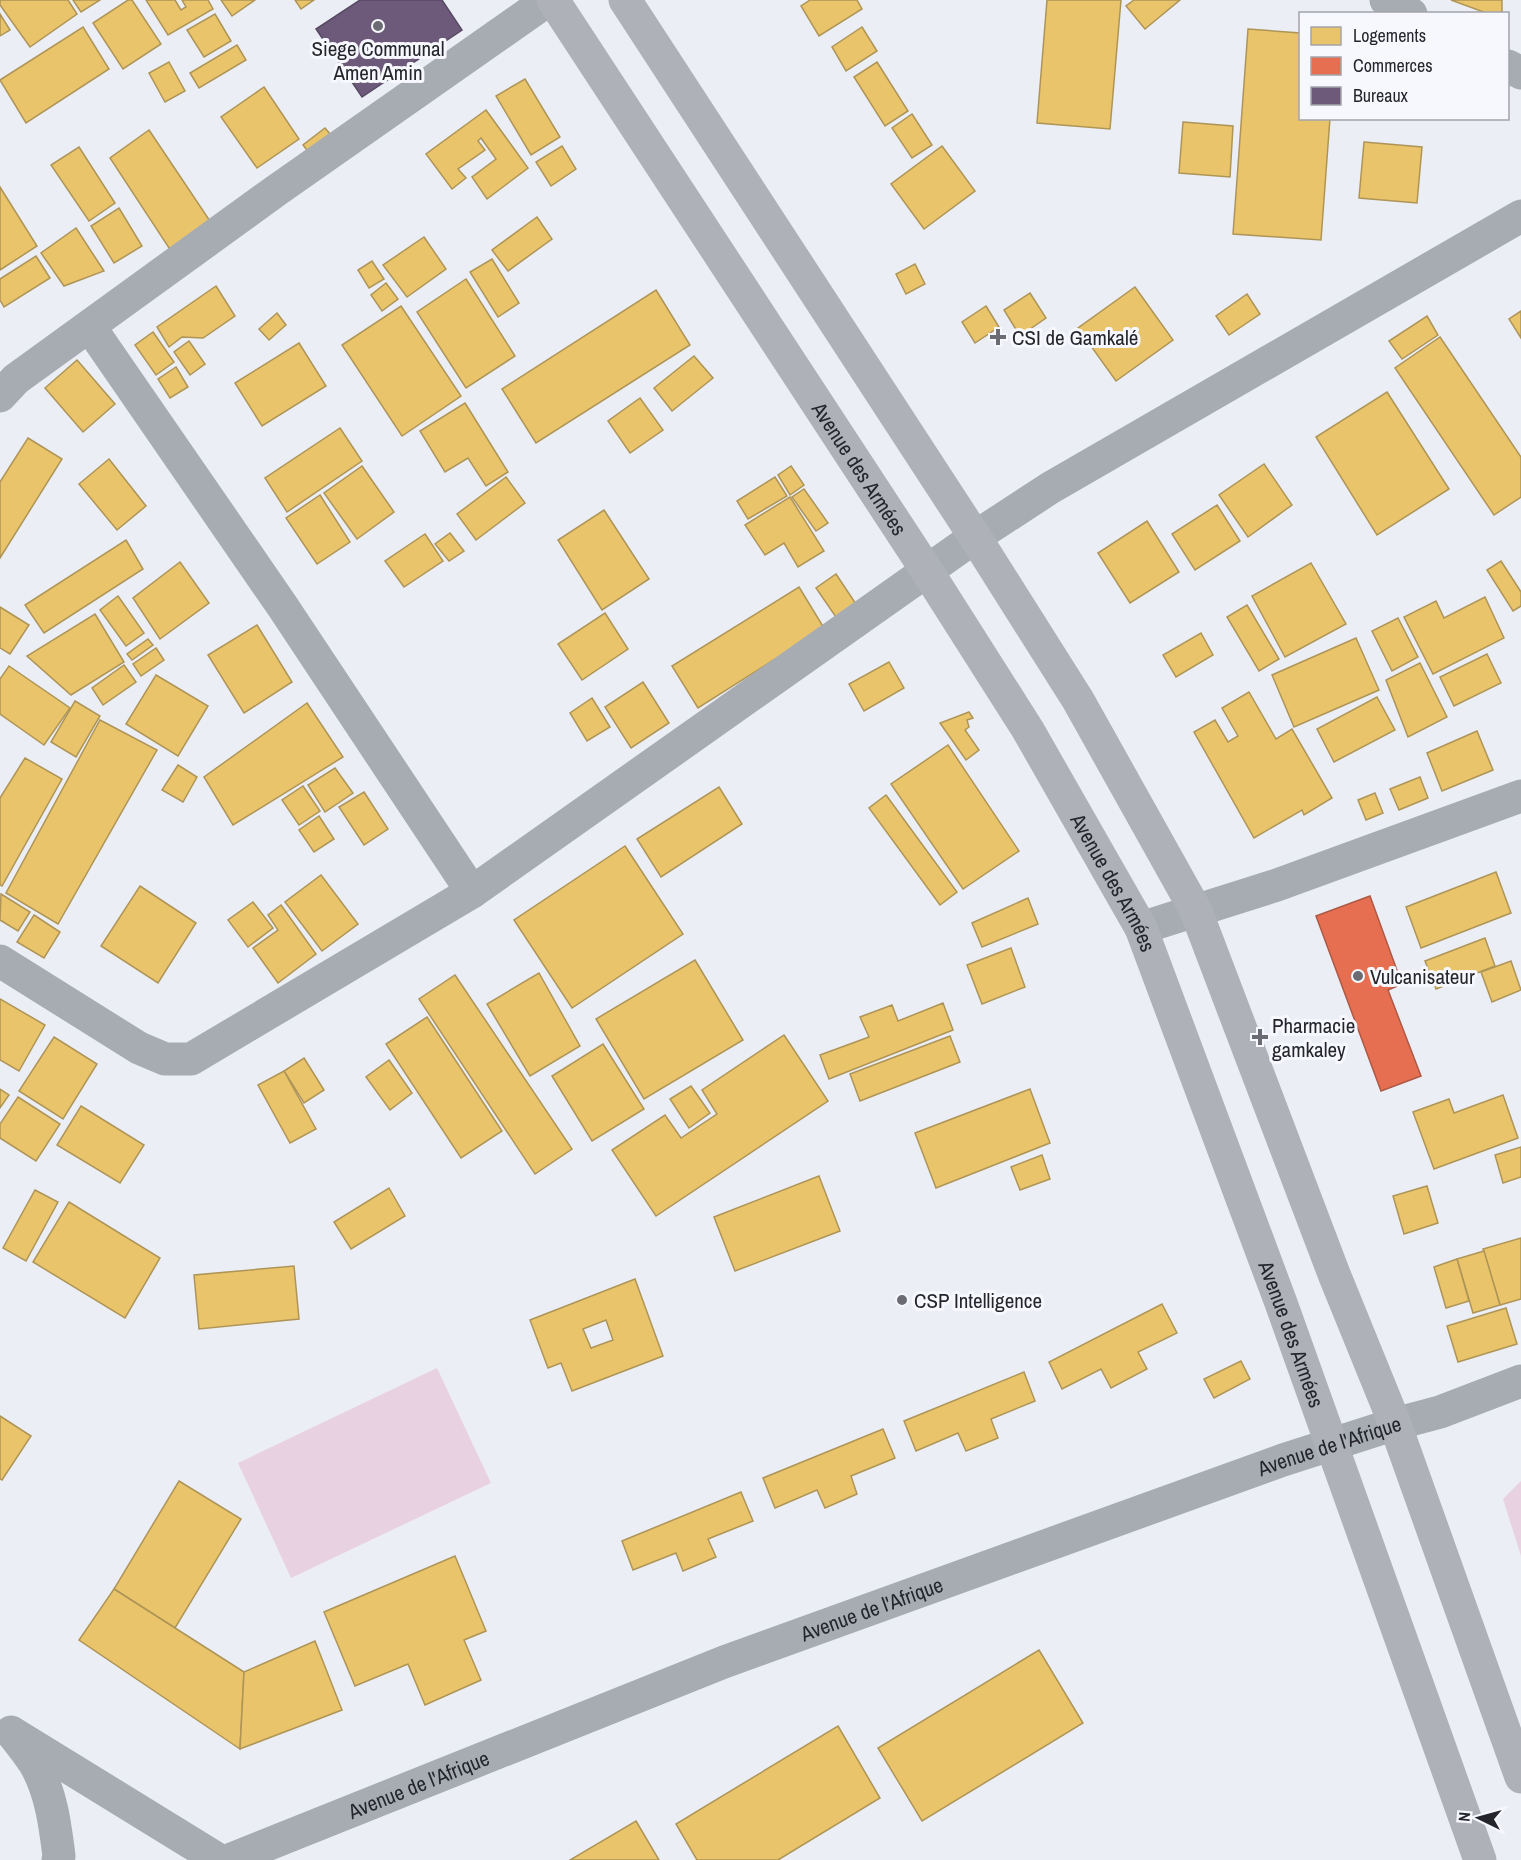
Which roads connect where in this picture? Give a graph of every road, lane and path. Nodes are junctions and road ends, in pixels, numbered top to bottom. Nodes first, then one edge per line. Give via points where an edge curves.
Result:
1 (551, 0) edge
2 (625, 0) edge
3 (1386, 0) edge
4 (1407, 12) edge
5 (1521, 216) edge
6 (90, 327) junction
7 (0, 396) edge
8 (975, 537) junction
9 (927, 571) junction
10 (1521, 796) edge
11 (472, 892) junction
12 (1196, 911) junction
13 (1141, 928) junction
14 (0, 961) edge
15 (1521, 1381) edge
16 (1395, 1424) junction
17 (1331, 1445) junction
18 (6, 1729) edge
19 (1521, 1778) edge
20 (58, 1860) edge
21 (219, 1860) edge
22 (229, 1860) edge
23 (1480, 1860) edge

1 - 6 street via 277,190
1 - 9 highway, Avenue des Armées
2 - 8 highway
3 - 4 street
5 - 8 street via 1050,488
6 - 7 street via 16,379
6 - 11 street via 283,607
8 - 9 street
8 - 12 highway via 1078,700
9 - 11 street
9 - 13 highway, Avenue des Armées via 1028,730
10 - 12 street
11 - 14 street via 191,1059 165,1059 139,1048
12 - 13 street
12 - 16 highway
13 - 17 highway, Avenue des Armées
15 - 16 main road, Avenue de l'Afrique via 1440,1412
16 - 17 main road, Avenue de l'Afrique
16 - 19 highway
17 - 22 main road, Avenue de l'Afrique via 735,1658
17 - 23 highway, Avenue des Armées
18 - 20 main road via 34,1764 48,1792
18 - 21 street

